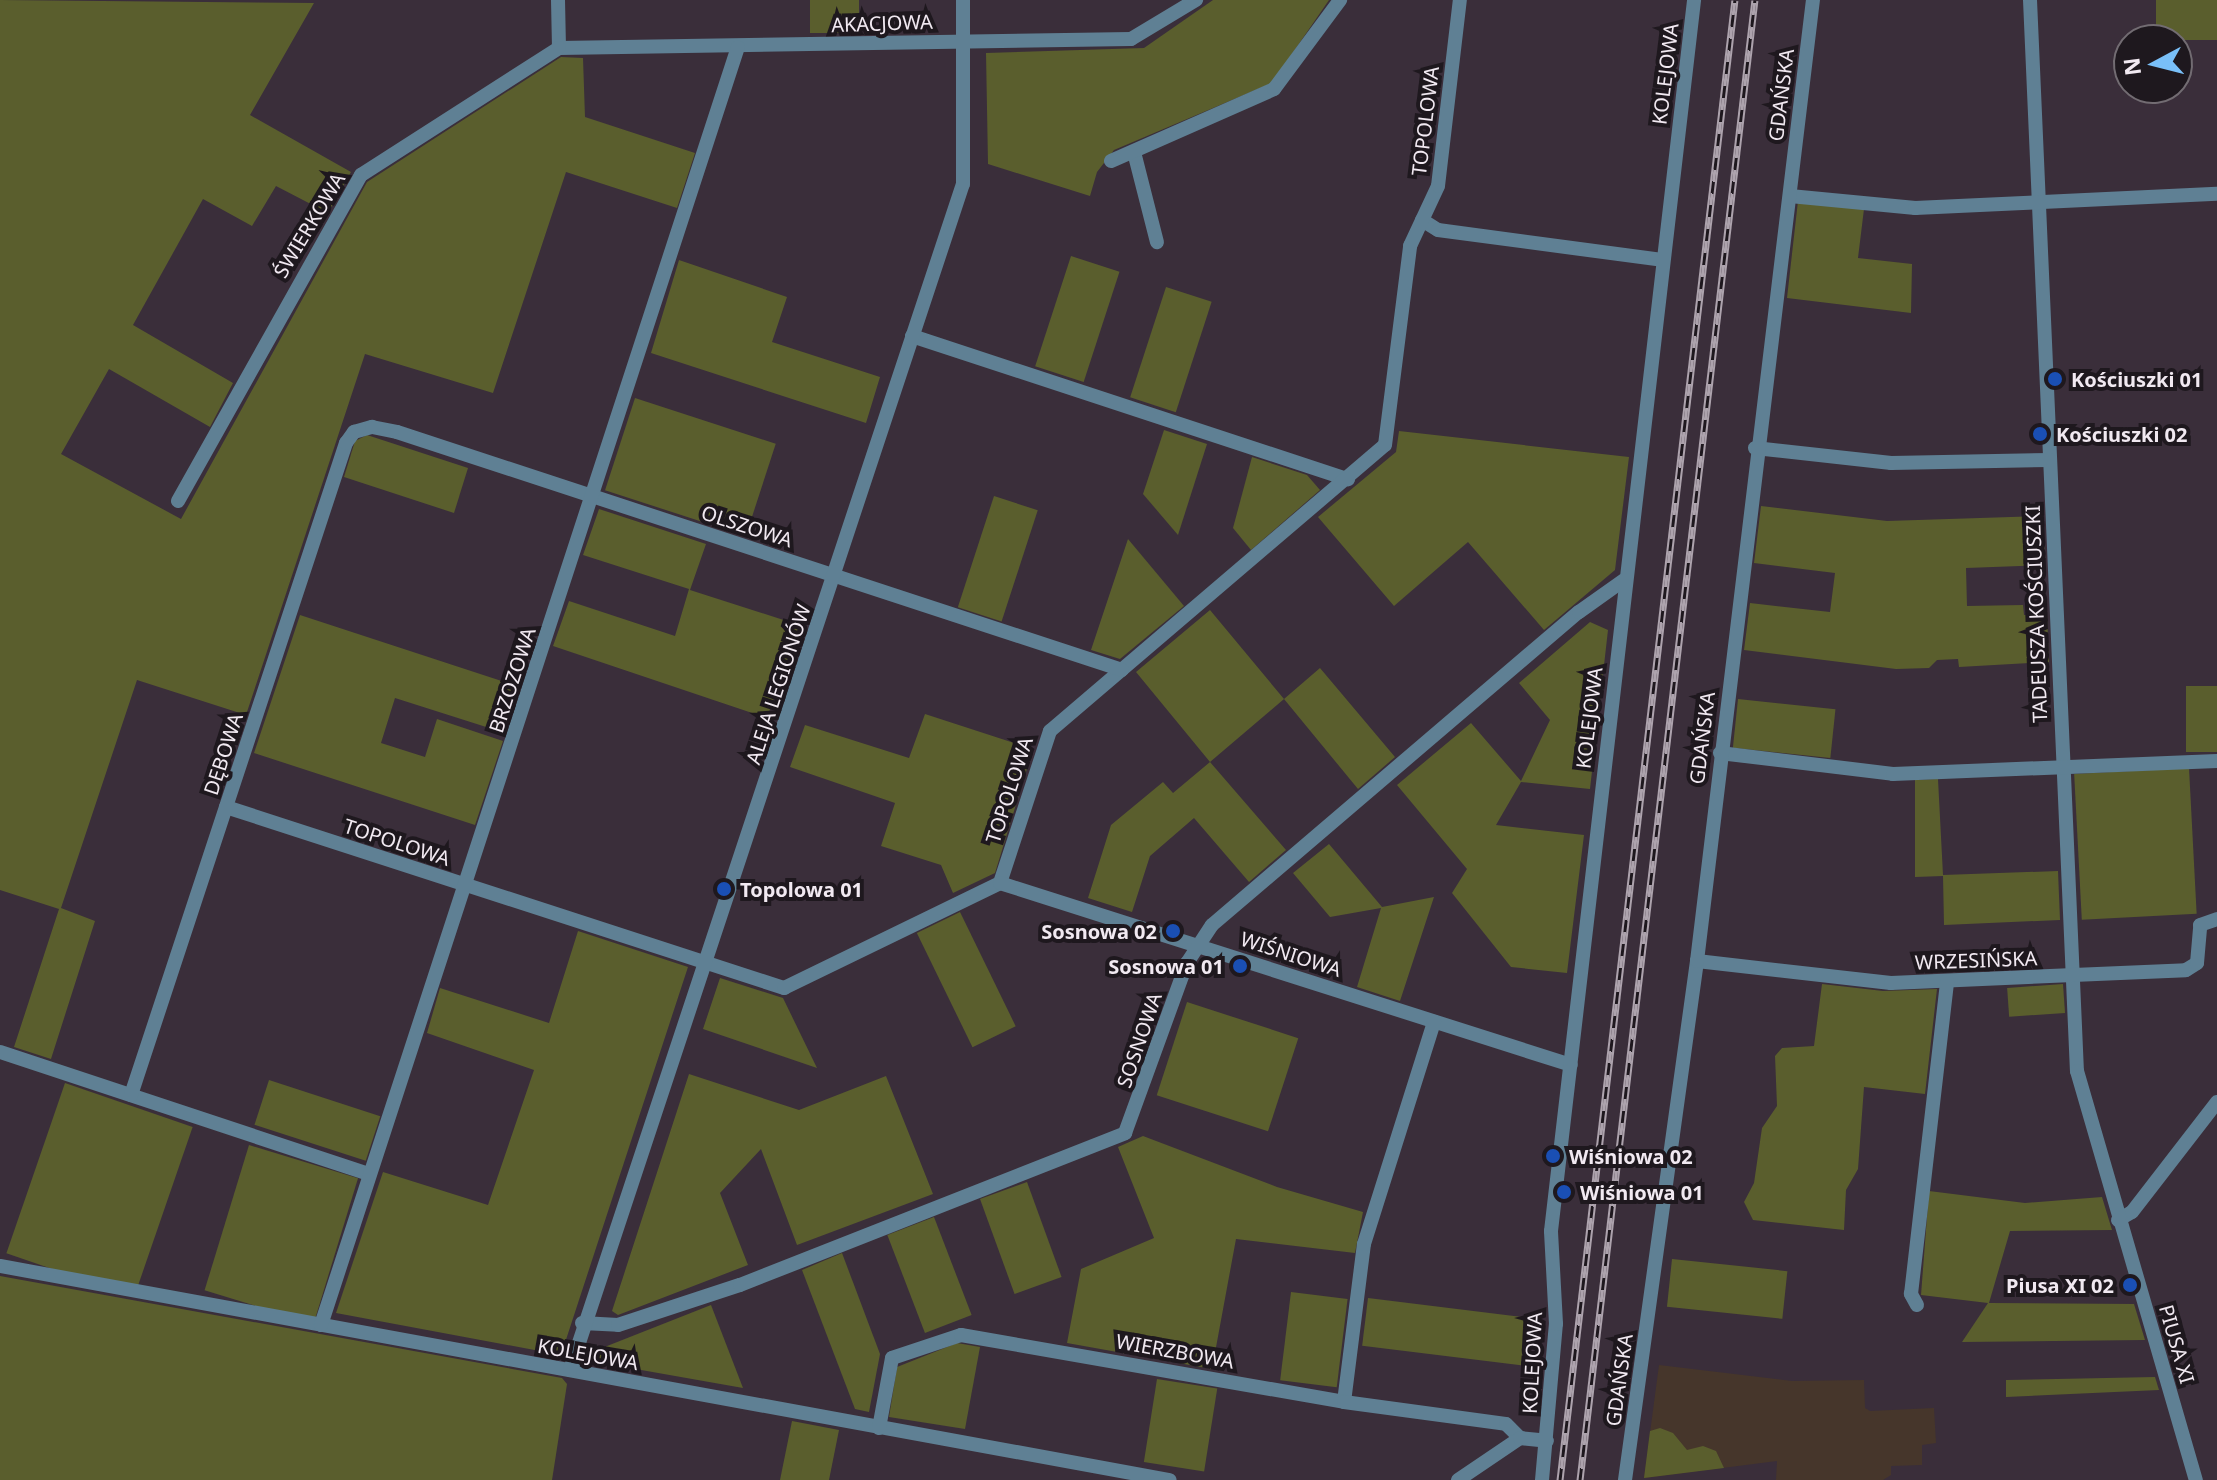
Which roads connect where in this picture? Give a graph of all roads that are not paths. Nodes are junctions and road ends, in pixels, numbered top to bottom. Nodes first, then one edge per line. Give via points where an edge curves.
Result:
1 (558, 0) edge
2 (963, 0) edge
3 (1196, 0) edge
4 (1340, 0) edge
5 (1460, 0) edge
6 (1694, 0) edge
7 (1813, 0) edge
8 (2030, 0) edge
9 (964, 40) junction
10 (738, 47) junction
11 (559, 48) junction
12 (1134, 152) junction
13 (1111, 161) dead end
14 (2217, 194) edge
15 (1790, 196) junction
16 (2039, 203) junction
17 (1422, 220) junction
18 (1157, 242) dead end
19 (1662, 260) junction
20 (912, 336) junction
21 (359, 431) joint
22 (1755, 448) junction
23 (2050, 460) junction
24 (1348, 479) junction
25 (593, 498) junction
26 (178, 501) dead end
27 (834, 576) junction
28 (1624, 580) junction
29 (1122, 670) junction
30 (1720, 753) junction
31 (2217, 761) edge
32 (2063, 767) junction
33 (226, 807) junction
34 (1000, 883) junction
35 (465, 885) junction
36 (2217, 919) edge
37 (1197, 945) junction
38 (1697, 961) junction
39 (709, 962) junction
40 (2072, 976) junction
41 (1947, 981) junction
42 (1434, 1022) junction
43 (0, 1052) edge
44 (1571, 1065) junction
45 (131, 1095) junction
46 (2217, 1102) edge
47 (368, 1174) junction
48 (2118, 1220) junction
49 (0, 1266) edge
50 (1917, 1305) dead end
51 (582, 1323) junction
52 (321, 1325) junction
53 (570, 1370) junction
54 (1344, 1402) junction
55 (879, 1428) junction
56 (1520, 1438) junction
57 (1547, 1441) junction
58 (1170, 1480) edge
59 (1458, 1480) edge
60 (1542, 1480) edge
61 (1625, 1480) edge
62 (2196, 1480) edge

1 - 11 street
2 - 9 street, ALEJA LEGIONÓW
3 - 9 street, AKACJOWA via 1131,39
4 - 12 street via 1274,89
5 - 17 street, TOPOLOWA via 1438,186
6 - 19 street, KOLEJOWA
7 - 15 street, GDAŃSKA
8 - 16 street, TADEUSZA KOŚCIUSZKI
9 - 10 street, AKACJOWA
9 - 20 street, ALEJA LEGIONÓW via 967,165
10 - 11 street, AKACJOWA
10 - 25 street, BRZOZOWA
11 - 26 street, ŚWIERKOWA via 361,175
12 - 13 street
12 - 18 street
14 - 16 street
15 - 16 street via 1915,208
15 - 22 street, GDAŃSKA
16 - 23 street, TADEUSZA KOŚCIUSZKI
17 - 19 street via 1438,230
17 - 24 street, TOPOLOWA via 1410,246 1385,445
19 - 28 street, KOLEJOWA
20 - 24 street
20 - 27 street, ALEJA LEGIONÓW
21 - 25 street, OLSZOWA via 372,427 397,432
21 - 33 street, DĘBOWA via 346,443
22 - 23 street via 1891,463
22 - 30 street, GDAŃSKA
23 - 32 street, TADEUSZA KOŚCIUSZKI
24 - 29 street, TOPOLOWA
25 - 27 street, OLSZOWA
25 - 35 street, BRZOZOWA
27 - 29 street, OLSZOWA
27 - 39 street, ALEJA LEGIONÓW
28 - 37 street, SOSNOWA via 1212,925
28 - 44 street, KOLEJOWA
29 - 34 street, TOPOLOWA via 1050,731
30 - 32 street via 1893,774
30 - 38 street, GDAŃSKA
31 - 32 street
32 - 40 street, TADEUSZA KOŚCIUSZKI
33 - 35 street, TOPOLOWA
33 - 45 street, DĘBOWA
34 - 37 street, WIŚNIOWA
34 - 39 street, TOPOLOWA via 784,988
35 - 39 street, TOPOLOWA
35 - 47 street, BRZOZOWA
36 - 40 street, WRZESIŃSKA via 2197,930 2197,963 2191,970
37 - 42 street, WIŚNIOWA
37 - 51 street, SOSNOWA via 1125,1133 740,1285 618,1325
38 - 41 street, WRZESIŃSKA via 1891,983
38 - 61 street, GDAŃSKA
39 - 51 street, ALEJA LEGIONÓW
40 - 41 street, WRZESIŃSKA
40 - 48 street, TADEUSZA KOŚCIUSZKI via 2079,1085
41 - 50 street via 1911,1294
42 - 44 street, WIŚNIOWA
42 - 54 street via 1364,1244
43 - 45 street
44 - 57 street, KOLEJOWA via 1550,1242 1556,1324
45 - 47 street
46 - 48 street via 2132,1212
47 - 52 street, BRZOZOWA
48 - 62 street, PIUSA XI
49 - 52 street, KOLEJOWA
51 - 53 street, ALEJA LEGIONÓW
52 - 53 street, KOLEJOWA
53 - 55 street, KOLEJOWA
54 - 55 street, WIERZBOWA via 961,1335 892,1358
54 - 56 street, WIERZBOWA via 1506,1424
55 - 58 street, KOLEJOWA
56 - 57 street, KOLEJOWA
56 - 59 street, KOLEJOWA
57 - 60 street, KOLEJOWA

